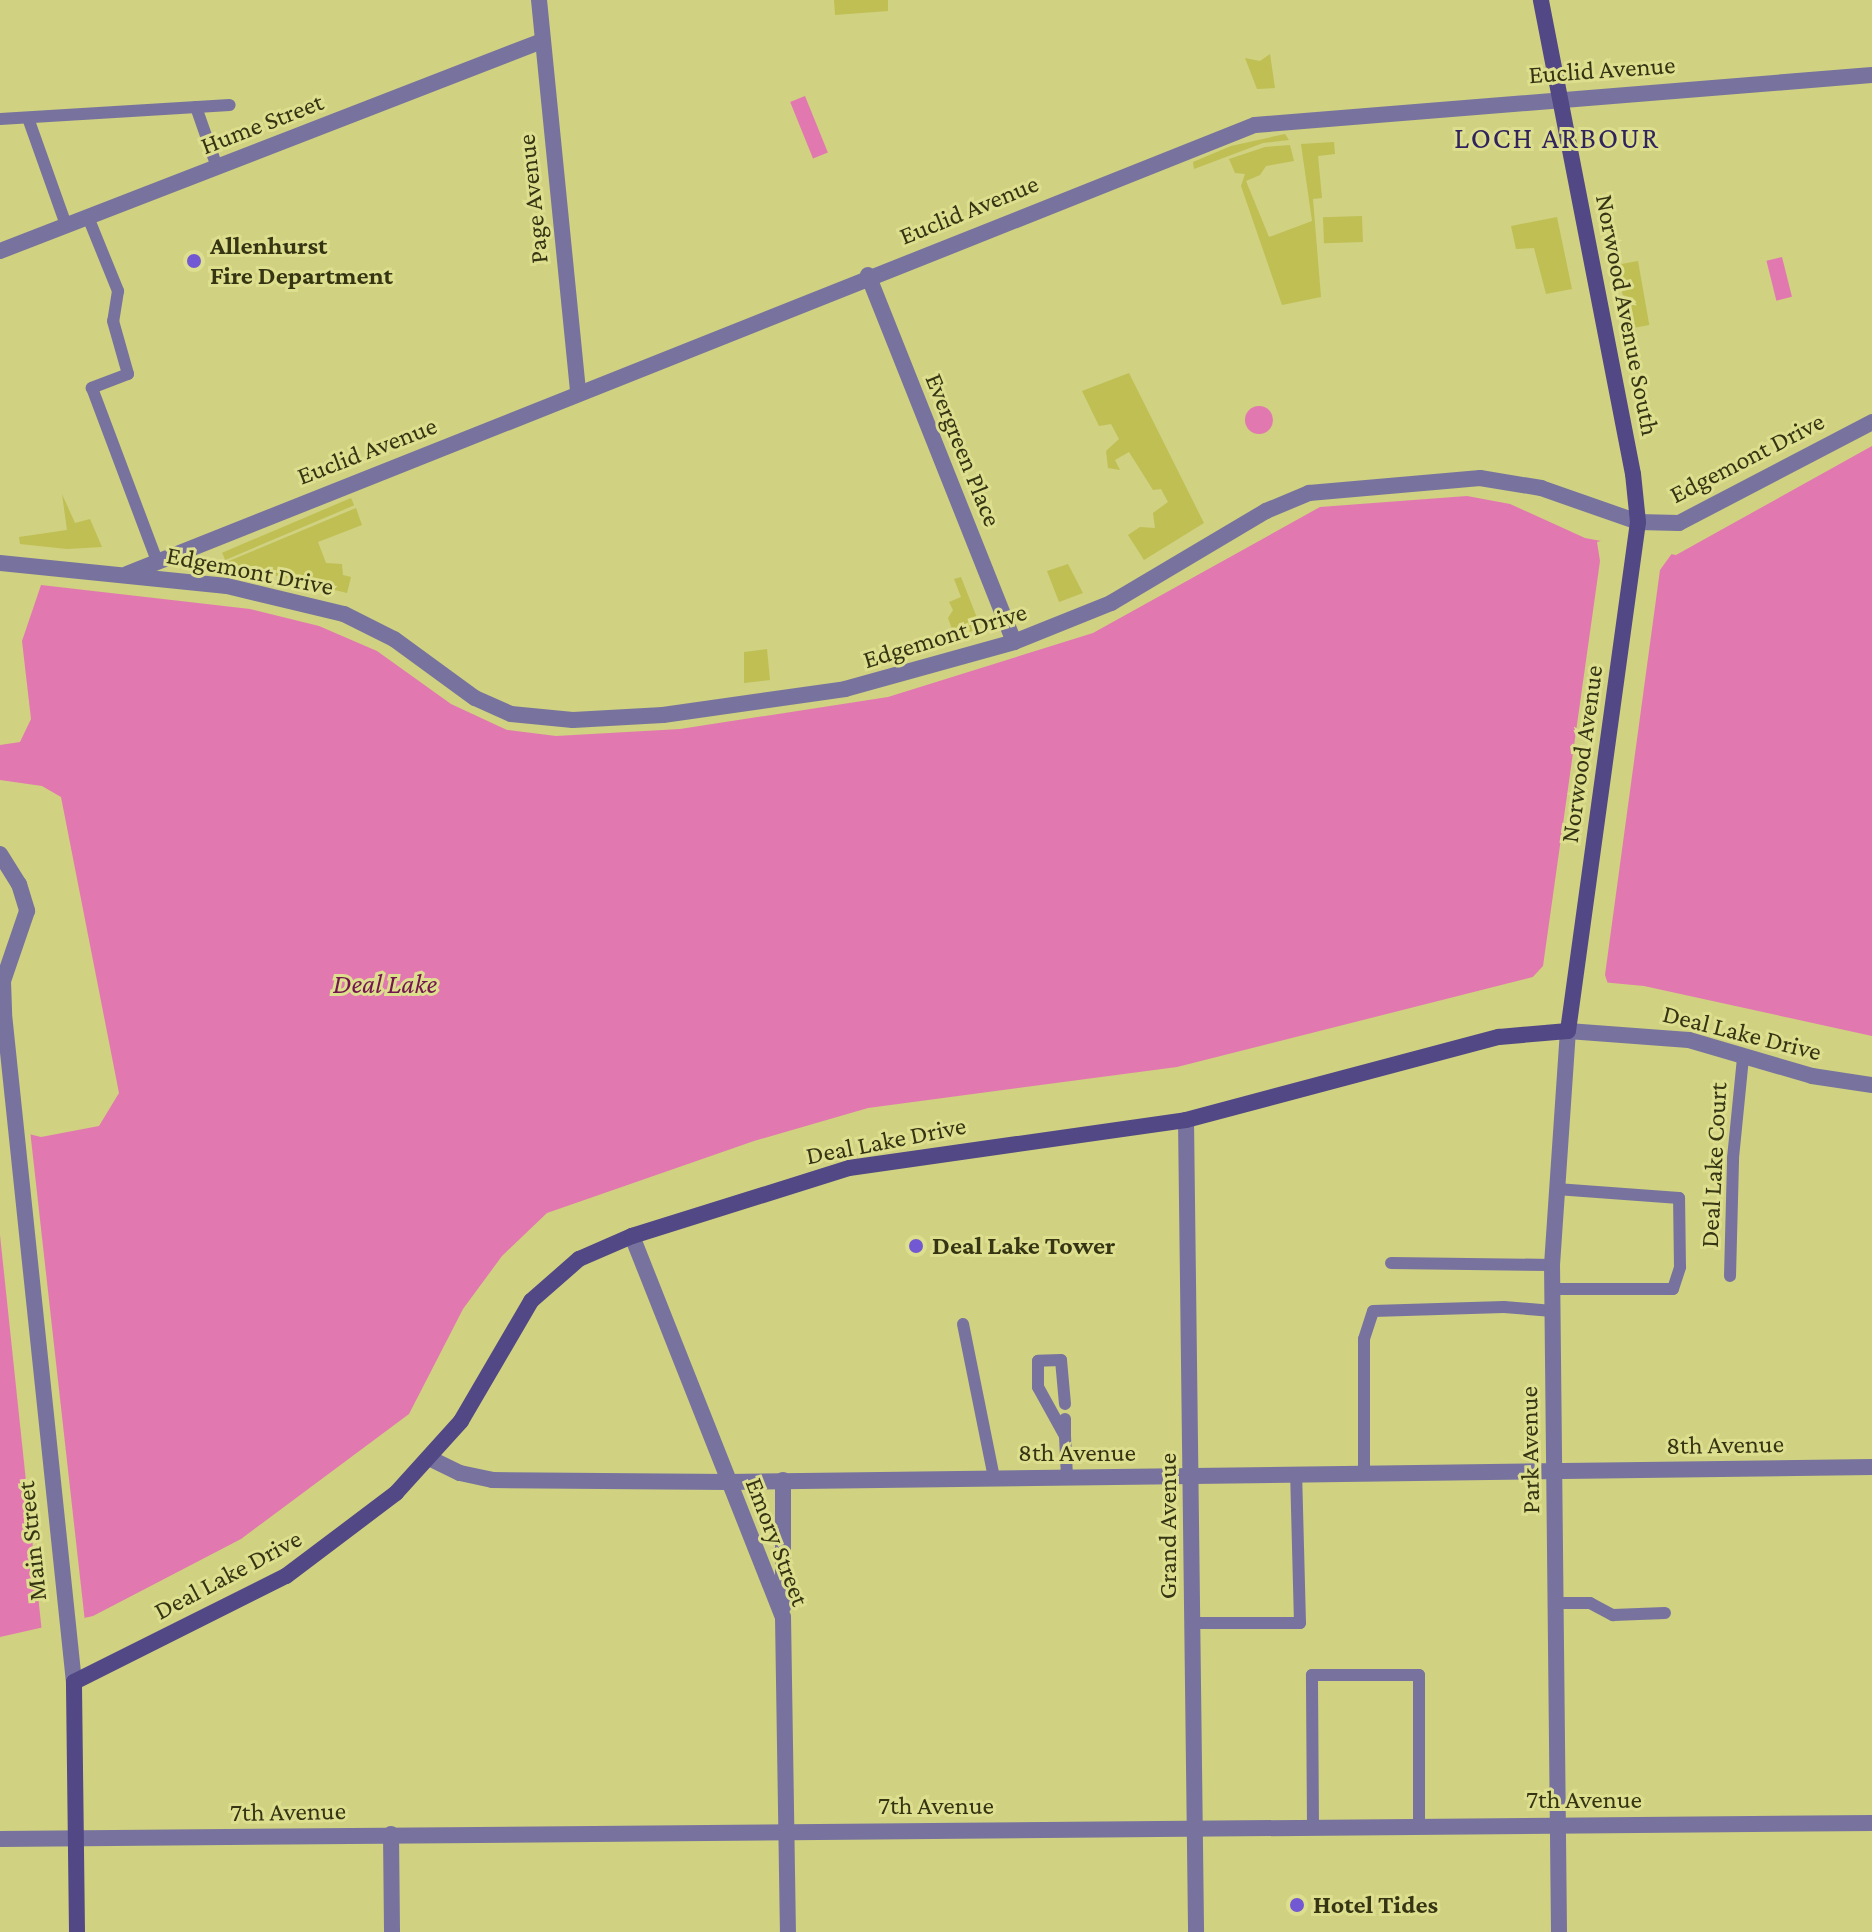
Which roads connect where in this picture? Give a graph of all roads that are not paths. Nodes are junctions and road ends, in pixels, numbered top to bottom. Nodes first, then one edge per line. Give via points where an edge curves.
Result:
1 (539, 0) edge
2 (1541, 0) edge
3 (542, 41) junction
4 (1872, 75) edge
5 (1559, 97) junction
6 (230, 105) dead end
7 (196, 107) junction
8 (28, 118) junction
9 (0, 119) edge
10 (217, 167) junction
11 (88, 217) junction
12 (66, 225) junction
13 (0, 251) edge
14 (868, 275) junction
15 (578, 393) junction
16 (1872, 422) edge
17 (1638, 522) junction
18 (1635, 546) joint
19 (157, 561) junction
20 (0, 563) edge
21 (127, 574) junction
22 (1014, 642) junction
23 (3, 862) edge
24 (14, 951) junction
25 (0, 962) edge
26 (1576, 968) joint
27 (1568, 1031) junction
28 (1743, 1058) junction
29 (0, 1067) edge
30 (1872, 1085) edge
31 (11, 1097) junction
32 (1186, 1120) junction
33 (1556, 1189) junction
34 (632, 1236) junction
35 (1391, 1263) dead end
36 (1552, 1265) junction
37 (1730, 1276) dead end
38 (1553, 1289) junction
39 (1553, 1311) junction
40 (963, 1324) dead end
41 (1065, 1404) dead end
42 (1065, 1419) dead end
43 (1065, 1436) junction
44 (431, 1459) junction
45 (1872, 1467) edge
46 (1554, 1471) junction
47 (1296, 1475) junction
48 (1364, 1475) junction
49 (1192, 1476) junction
50 (1067, 1477) junction
51 (994, 1478) junction
52 (783, 1480) junction
53 (728, 1482) junction
54 (1556, 1603) junction
55 (1665, 1613) dead end
56 (783, 1617) junction
57 (1192, 1623) junction
58 (74, 1682) junction
59 (1872, 1823) edge
60 (1557, 1824) junction
61 (1313, 1827) junction
62 (1419, 1827) junction
63 (1195, 1829) junction
64 (788, 1831) junction
65 (391, 1834) junction
66 (76, 1838) junction
67 (0, 1839) edge
68 (77, 1932) edge
69 (392, 1932) edge
70 (788, 1932) edge
71 (1196, 1932) edge
72 (1559, 1932) edge

1 - 3 street, Page Avenue
2 - 5 main road, Norwood Avenue South
3 - 10 street, Hume Street
3 - 15 street, Page Avenue
4 - 5 street, Euclid Avenue
5 - 14 street, Euclid Avenue via 1255,125
5 - 17 main road, Norwood Avenue South
6 - 7 lane
7 - 8 lane
7 - 10 lane
8 - 9 lane
8 - 12 lane
10 - 11 street, Hume Street
11 - 12 street, Hume Street
11 - 19 lane via 118,291 113,321 128,374 92,388
12 - 13 street, Hume Street
14 - 15 street, Euclid Avenue
14 - 22 street, Evergreen Place
15 - 19 street, Euclid Avenue
16 - 17 street, Edgemont Drive via 1679,523
17 - 18 main road, Norwood Avenue South
17 - 22 street, Edgemont Drive via 1541,488 1480,478 1330,488 1287,500 1111,603
18 - 26 main road, Norwood Avenue
19 - 21 street, Euclid Avenue
20 - 21 street, Edgemont Drive
21 - 22 street, Edgemont Drive via 237,588 344,614 394,639 475,698 535,719 663,715 793,698 884,680
23 - 24 street, Main Street via 27,911
24 - 25 street
24 - 31 street, Main Street via 3,981
26 - 27 main road, Park Avenue
27 - 28 street, Deal Lake Drive via 1689,1040
27 - 32 main road, Deal Lake Drive via 1499,1037
27 - 33 street, Park Avenue
28 - 30 street, Deal Lake Drive
28 - 37 lane, Deal Lake Court via 1733,1158
29 - 31 street, Main Street
31 - 58 street, Main Street
32 - 34 main road, Deal Lake Drive via 849,1168
32 - 49 street, Grand Avenue
33 - 36 street, Park Avenue
33 - 38 lane via 1679,1198 1680,1267 1673,1289
34 - 44 main road, Deal Lake Drive via 579,1259 536,1295 504,1340 461,1421
34 - 53 street, Emory Street
35 - 36 lane
36 - 38 street, Park Avenue
38 - 39 street, Park Avenue
39 - 46 street, Park Avenue
39 - 48 lane via 1373,1311 1364,1339
40 - 51 lane
41 - 43 lane via 1061,1360 1038,1361 1038,1387
42 - 43 lane
43 - 50 lane
44 - 53 street, 8th Avenue via 492,1480
44 - 58 main road, Deal Lake Drive via 333,1544 286,1576
45 - 46 street, 8th Avenue
46 - 48 street, 8th Avenue
46 - 54 street, Park Avenue
47 - 48 street, 8th Avenue
47 - 49 street, 8th Avenue
47 - 57 lane via 1300,1623
49 - 50 street, 8th Avenue
49 - 57 street, Grand Avenue
50 - 51 street, 8th Avenue
51 - 52 street, 8th Avenue
52 - 53 street, 8th Avenue
52 - 56 street
53 - 56 street, Emory Street
54 - 55 lane via 1590,1603 1613,1615
54 - 60 street, Park Avenue
56 - 64 street, Emory Street
57 - 63 street, Grand Avenue
58 - 66 main road, Main Street
59 - 60 street, 7th Avenue
60 - 62 street, 7th Avenue
60 - 72 street, Park Avenue
61 - 62 street, 7th Avenue
61 - 62 lane via 1312,1675 1419,1675
61 - 63 street, 7th Avenue
63 - 64 street, 7th Avenue
63 - 71 street, Grand Avenue
64 - 65 street, 7th Avenue
64 - 70 street, Emory Street
65 - 66 street, 7th Avenue
65 - 69 street
66 - 67 street, 7th Avenue
66 - 68 main road, Main Street

